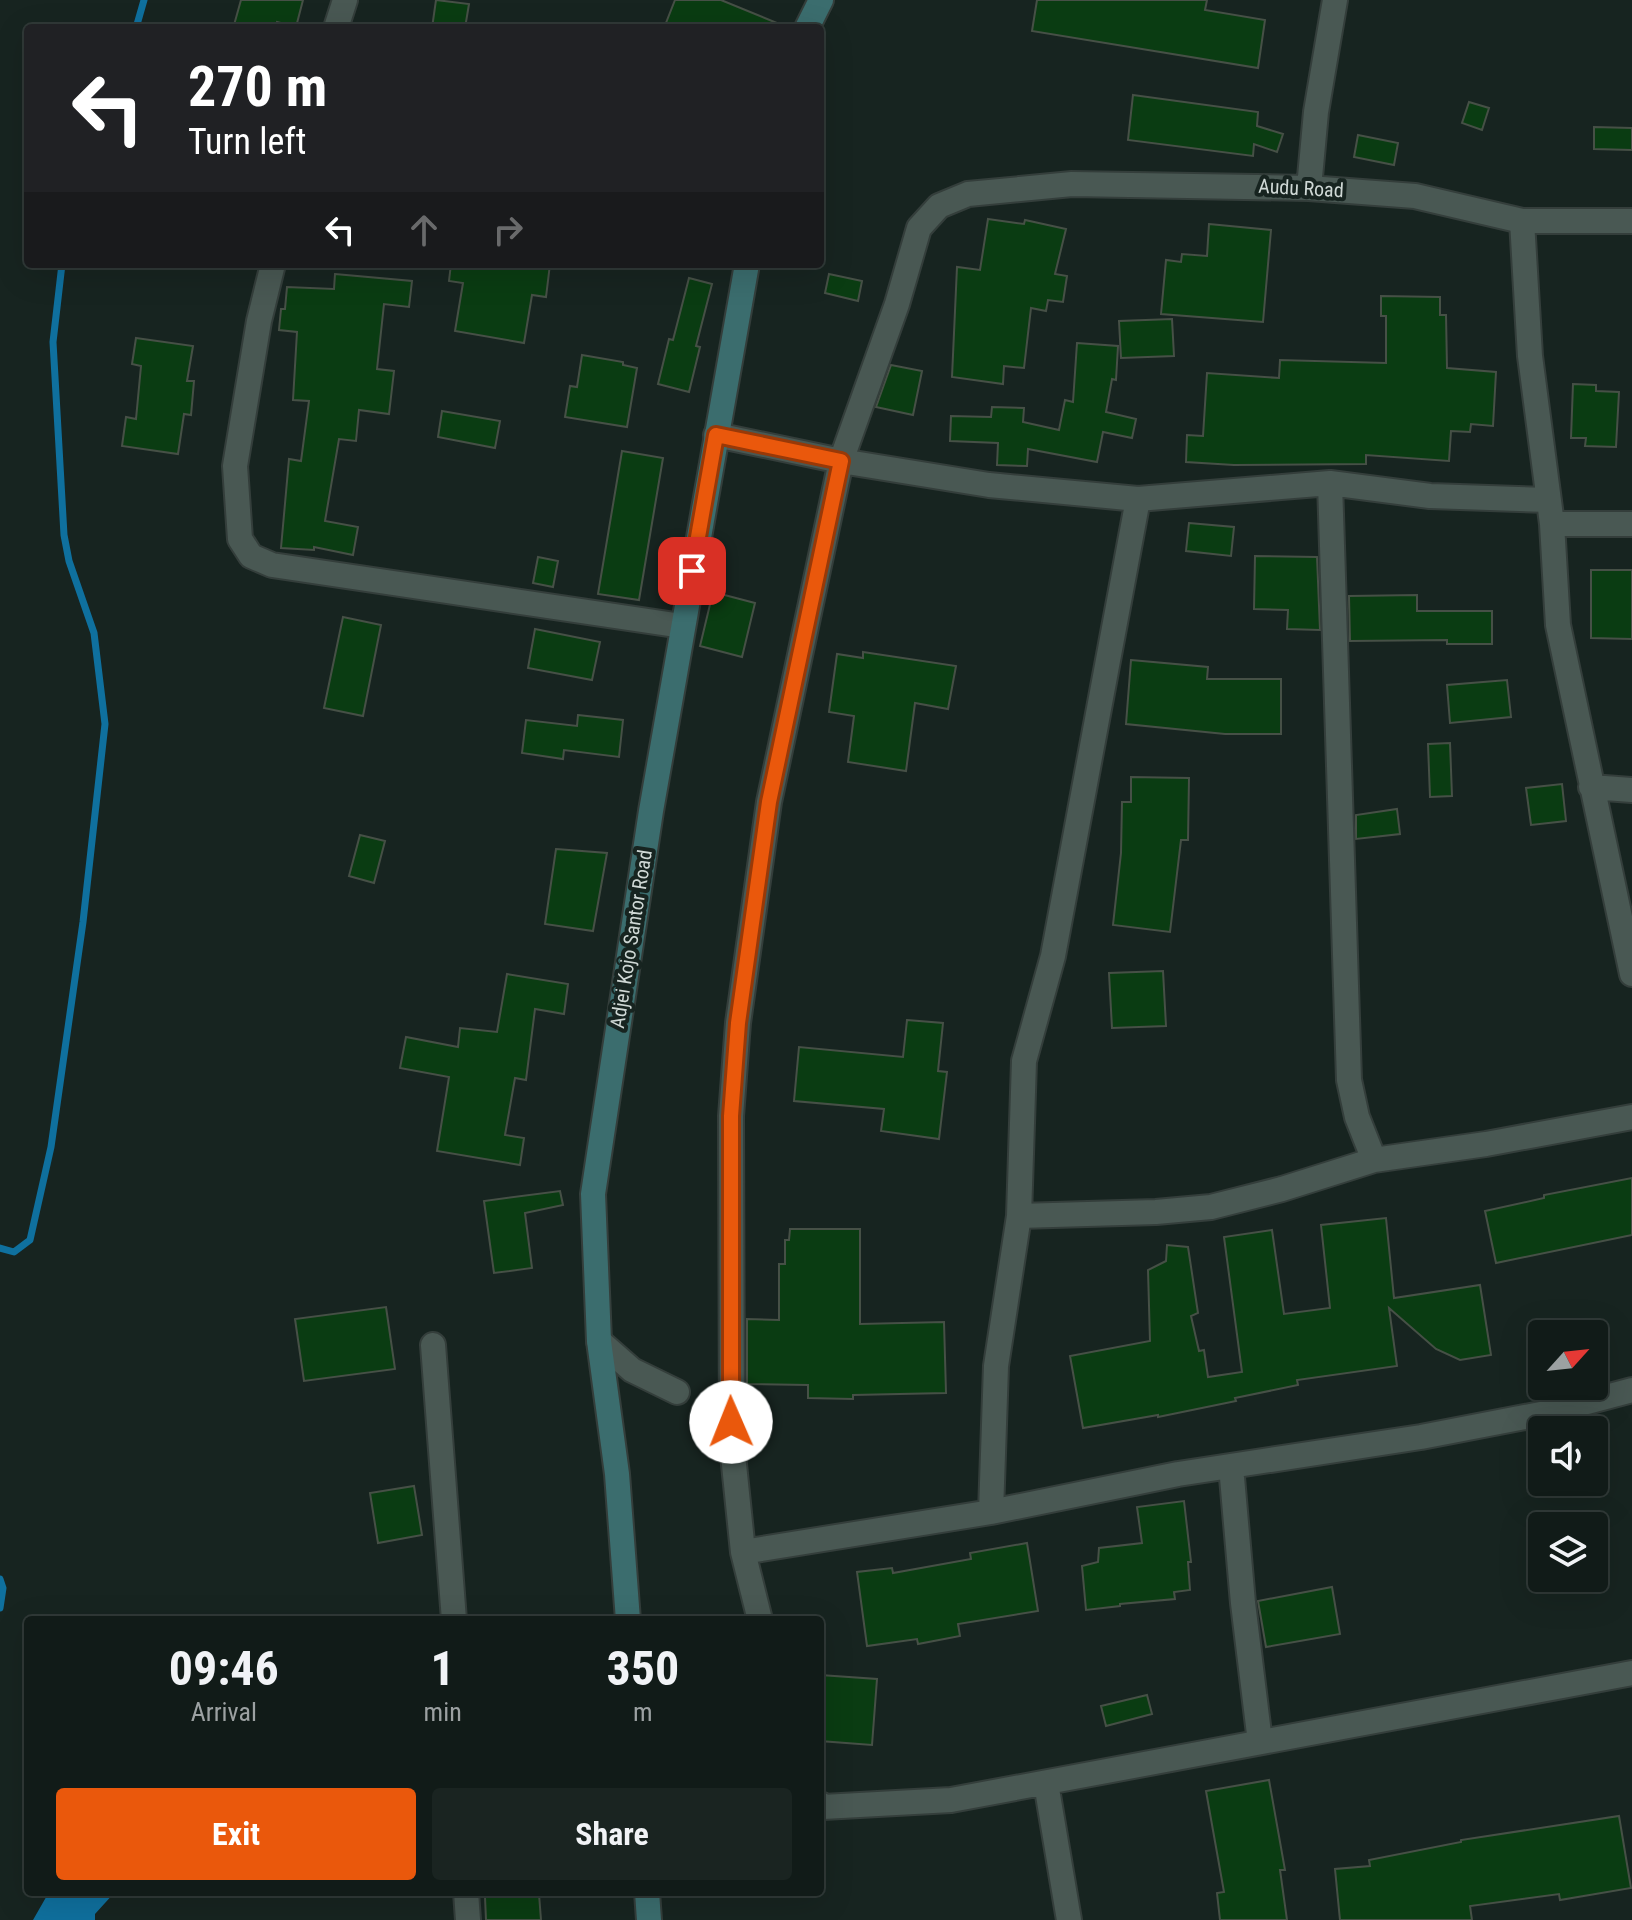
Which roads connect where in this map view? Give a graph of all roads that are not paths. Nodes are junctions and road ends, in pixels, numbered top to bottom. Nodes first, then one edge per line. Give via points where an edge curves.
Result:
1 (345, 0) edge
2 (821, 0) edge
3 (1335, 0) edge
4 (337, 24) edge
5 (809, 24) edge
6 (1309, 188) junction
7 (1522, 221) junction
8 (1632, 221) edge
9 (272, 268) edge
10 (746, 268) edge
11 (716, 435) junction
12 (841, 461) junction
13 (1330, 483) junction
14 (1138, 499) junction
15 (1548, 500) junction
16 (1552, 524) junction
17 (1632, 524) edge
18 (682, 626) junction
19 (1591, 787) junction
20 (1632, 790) edge
21 (1632, 974) edge
22 (1632, 1117) edge
23 (1374, 1160) junction
24 (1019, 1216) junction
25 (599, 1341) junction
26 (433, 1345) dead end
27 (1632, 1390) edge
28 (677, 1392) dead end
29 (1231, 1466) junction
30 (991, 1512) junction
31 (743, 1552) junction
32 (454, 1616) edge
33 (628, 1616) edge
34 (759, 1616) edge
35 (1632, 1673) edge
36 (1260, 1742) junction
37 (1046, 1783) junction
38 (824, 1807) edge
39 (466, 1896) edge
40 (647, 1896) edge
41 (468, 1920) edge
42 (649, 1920) edge
43 (1069, 1920) edge

1 - 4 street
2 - 5 street
3 - 6 street
6 - 7 street, Audu Road via 1415,196
6 - 12 street, Audu Road via 1072,184 968,194 939,206 919,228
7 - 8 street, Audu Road
7 - 15 street via 1530,356
9 - 18 street via 235,466 240,539 251,556 272,565
10 - 11 street, Adjei Kojo Santor Road
11 - 12 street
11 - 18 street, Adjei Kojo Santor Road
12 - 14 street via 989,485
12 - 31 street via 769,802 738,1023 731,1116 731,1399
13 - 14 street
13 - 15 street via 1430,496
13 - 23 street via 1349,1080
14 - 24 street via 1053,956 1024,1061
15 - 16 street
16 - 17 street
16 - 19 street via 1558,625
18 - 25 street, Adjei Kojo Santor Road via 597,1155 593,1194
19 - 20 street
19 - 21 street
22 - 23 street
23 - 24 street via 1211,1207
24 - 30 street via 996,1366
25 - 28 street via 632,1370
25 - 33 street, Adjei Kojo Santor Road via 617,1474
26 - 32 street
27 - 29 street via 1484,1425
29 - 30 street
29 - 36 street
30 - 31 street
31 - 34 street
35 - 36 street
36 - 37 street
37 - 38 street via 951,1800
37 - 43 street
39 - 41 street
40 - 42 street

